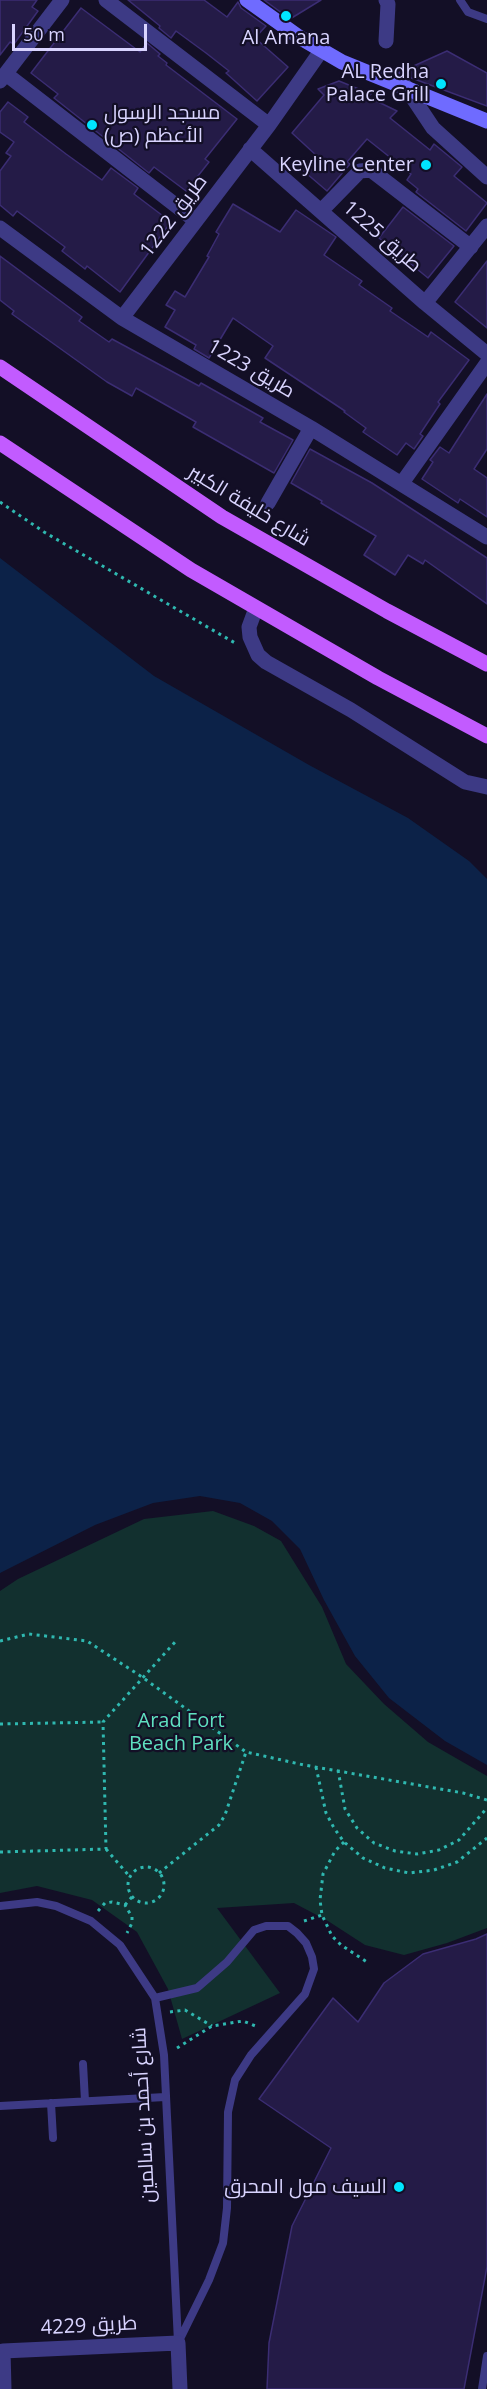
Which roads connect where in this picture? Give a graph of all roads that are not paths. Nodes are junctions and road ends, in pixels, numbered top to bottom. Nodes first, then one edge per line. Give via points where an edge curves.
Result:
1 (62, 0) edge
2 (106, 0) edge
3 (247, 0) edge
4 (460, 0) edge
5 (389, 1) edge
6 (487, 19) edge
7 (386, 41) dead end
8 (321, 51) junction
9 (3, 78) edge
10 (405, 86) junction
11 (487, 121) edge
12 (269, 124) junction
13 (250, 149) junction
14 (487, 177) edge
15 (321, 211) junction
16 (196, 221) junction
17 (487, 226) edge
18 (0, 228) edge
19 (471, 247) junction
20 (425, 303) junction
21 (122, 318) junction
22 (487, 354) edge
23 (487, 363) edge
24 (0, 367) edge
25 (311, 428) junction
26 (0, 443) edge
27 (402, 483) junction
28 (268, 503) dead end
29 (487, 537) edge
30 (256, 608) junction
31 (487, 664) edge
32 (487, 736) edge
33 (487, 787) edge
34 (0, 1906) edge
35 (155, 1998) junction
36 (83, 2064) dead end
37 (165, 2097) junction
38 (85, 2101) junction
39 (51, 2103) junction
40 (0, 2106) edge
41 (53, 2138) dead end
42 (178, 2343) junction
43 (1, 2350) edge
44 (487, 2356) edge
45 (4, 2389) edge
46 (180, 2389) edge
47 (482, 2389) edge

1 - 9 street
2 - 12 street
3 - 8 street
4 - 6 lane via 468,12
5 - 7 street
8 - 10 street
8 - 12 street, طريق 1222
9 - 16 street
10 - 11 street
10 - 14 street via 434,128
12 - 13 street, طريق 1222
13 - 15 street, طريق 1225
13 - 16 street, طريق 1222
15 - 19 street via 360,171 371,170
15 - 20 street, طريق 1225
16 - 21 street, طريق 1222
17 - 19 street
18 - 21 street, طريق 1223
19 - 20 street
20 - 22 street, طريق 1225
21 - 25 street, طريق 1223
23 - 27 street
24 - 31 main road, شارع خليفة الكبير via 222,517
25 - 27 street, طريق 1223
25 - 28 street
26 - 30 main road via 191,570
27 - 29 street, طريق 1223
30 - 32 main road
30 - 33 street via 249,627 252,647 266,662 465,782
34 - 35 lane, شارع أحمد بن سالمين via 38,1902 91,1921 120,1945
35 - 37 lane, شارع أحمد بن سالمين via 162,2033
35 - 42 lane via 197,1988 217,1973 254,1930 266,1926 288,1926 297,1932 312,1957 314,1969 305,1994 251,2055 235,2080 228,2112 223,2242
36 - 38 lane
37 - 38 lane
37 - 42 lane, شارع أحمد بن سالمين
38 - 39 lane
39 - 40 lane
39 - 41 lane
42 - 43 street, طريق 4229
42 - 46 street, شارع أحمد بن سالمين
43 - 45 street
44 - 47 lane

